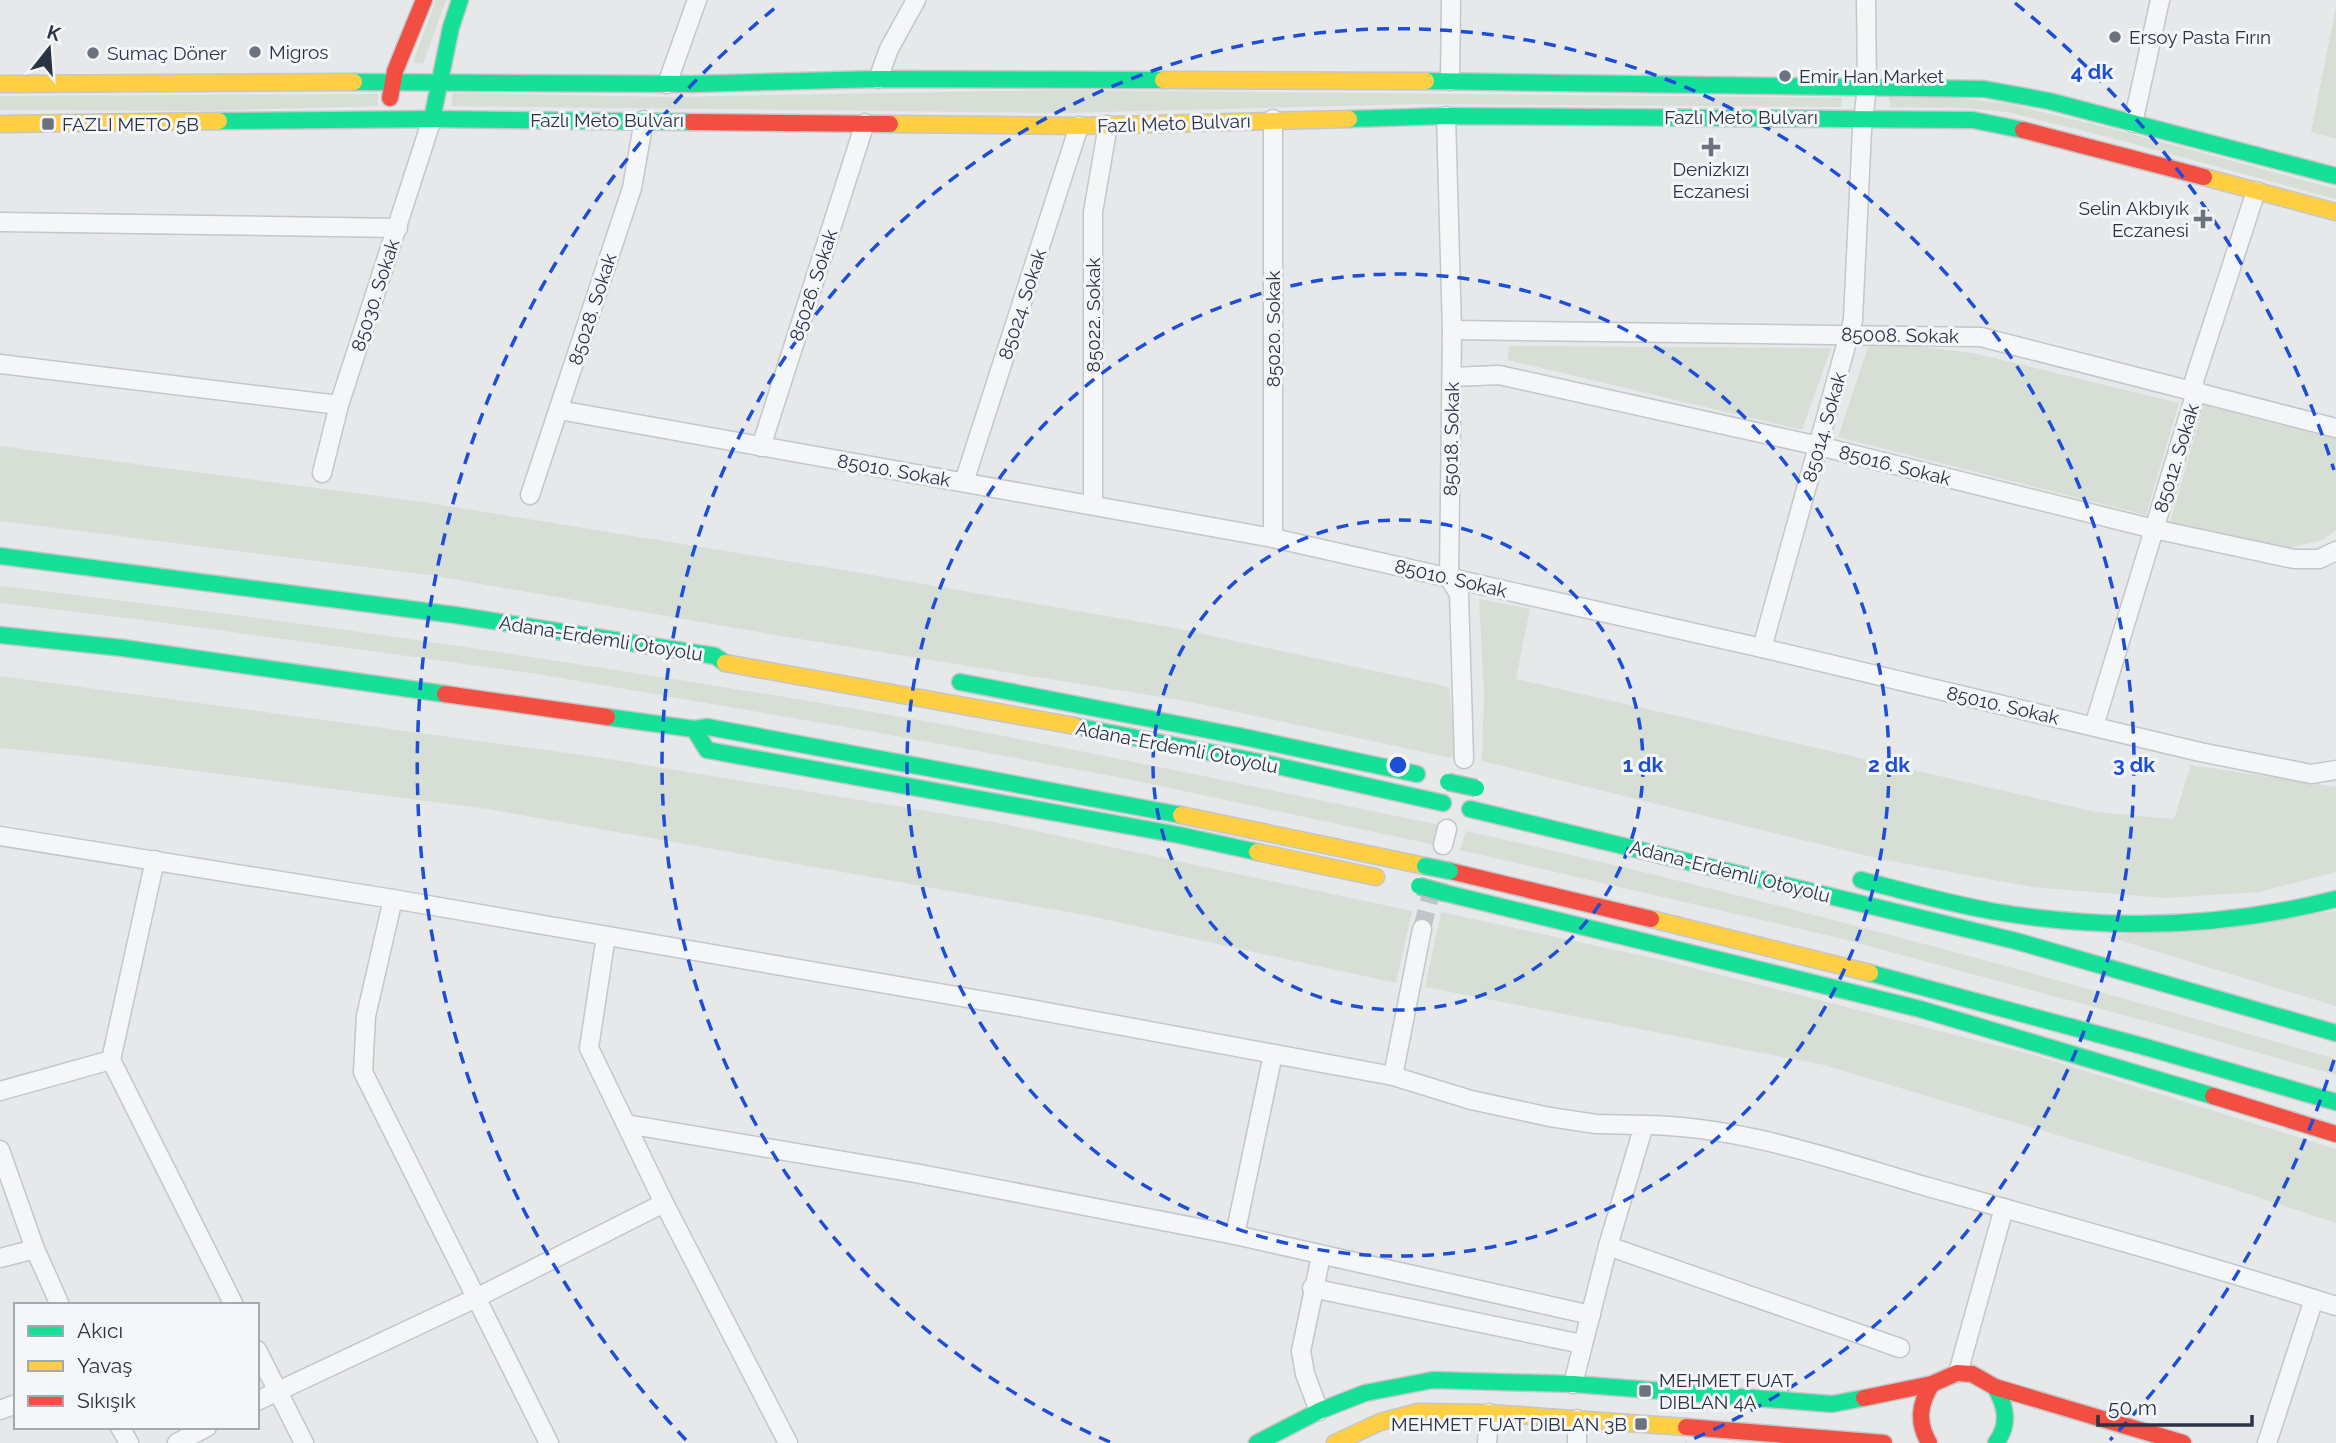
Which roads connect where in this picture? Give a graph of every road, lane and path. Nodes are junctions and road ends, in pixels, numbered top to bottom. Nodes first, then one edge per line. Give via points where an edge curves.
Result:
1 (424, 0) edge
2 (460, 0) edge
3 (697, 0) edge
4 (916, 0) edge
5 (1451, 0) edge
6 (1866, 0) edge
7 (2160, 0) edge
8 (878, 79) junction
9 (1450, 81) junction
10 (392, 82) junction
11 (438, 83) junction
12 (0, 84) edge
13 (667, 84) junction
14 (1867, 87) junction
15 (1447, 116) junction
16 (1863, 118) junction
17 (386, 119) junction
18 (432, 119) junction
19 (1273, 119) junction
20 (644, 120) junction
21 (865, 123) junction
22 (2133, 123) junction
23 (0, 124) edge
24 (1108, 125) junction
25 (1079, 126) junction
26 (2336, 176) edge
27 (2256, 191) junction
28 (2336, 212) edge
29 (0, 222) edge
30 (398, 228) junction
31 (1452, 330) junction
32 (1850, 334) junction
33 (0, 364) edge
34 (1452, 377) junction
35 (2196, 392) junction
36 (339, 405) junction
37 (559, 410) junction
38 (2336, 428) edge
39 (1818, 446) junction
40 (761, 447) junction
41 (322, 473) dead end
42 (964, 482) junction
43 (530, 495) dead end
44 (1093, 505) junction
45 (2154, 528) junction
46 (1273, 538) junction
47 (2336, 551) edge
48 (0, 556) edge
49 (1449, 578) junction
50 (0, 635) edge
51 (732, 643) dead end
52 (1762, 648) junction
53 (715, 656) junction
54 (945, 679) dead end
55 (2094, 726) junction
56 (694, 729) junction
57 (1464, 759) dead end
58 (2336, 771) edge
59 (1482, 790) dead end
60 (0, 836) edge
61 (155, 860) junction
62 (1847, 877) dead end
63 (393, 899) junction
64 (2336, 899) edge
65 (1422, 929) tunnel mouth
66 (606, 936) junction
67 (2336, 1033) edge
68 (1273, 1054) junction
69 (111, 1060) junction
70 (1393, 1076) junction
71 (0, 1091) edge
72 (2336, 1102) edge
73 (626, 1124) junction
74 (1644, 1125) junction
75 (2336, 1134) edge
76 (0, 1150) edge
77 (664, 1203) junction
78 (2004, 1208) junction
79 (1235, 1235) junction
80 (1608, 1246) junction
81 (35, 1249) junction
82 (1321, 1256) junction
83 (0, 1258) edge
84 (1312, 1288) junction
85 (476, 1298) junction
86 (2314, 1299) junction
87 (60, 1303) edge
88 (233, 1303) edge
89 (2336, 1306) edge
90 (1591, 1315) junction
91 (1582, 1345) junction
92 (1900, 1348) dead end
93 (259, 1354) edge
94 (1958, 1373) junction
95 (1573, 1384) junction
96 (1932, 1384) junction
97 (1995, 1387) junction
98 (277, 1390) junction
99 (259, 1400) edge
100 (1319, 1411) junction
101 (1489, 1413) junction
102 (1577, 1419) junction
103 (203, 1429) edge
104 (177, 1443) edge
105 (304, 1443) edge
106 (549, 1443) edge
107 (788, 1443) edge
108 (1257, 1443) edge
109 (1335, 1443) edge
110 (1487, 1443) edge
111 (1577, 1443) edge
112 (1884, 1443) edge
113 (1929, 1443) edge
114 (1996, 1443) edge
115 (2183, 1443) edge
116 (2267, 1443) edge

1 - 10 main road
2 - 11 main road
3 - 13 street
4 - 8 street
5 - 9 street
6 - 14 street, 85014. Sokak
7 - 22 street
8 - 9 main road, Fazlı Meto Bulvarı
8 - 13 main road, Fazlı Meto Bulvarı
9 - 14 main road, Fazlı Meto Bulvarı
10 - 11 main road, Fazlı Meto Bulvarı
10 - 12 main road, Fazlı Meto Bulvarı
10 - 17 main road
11 - 13 main road, Fazlı Meto Bulvarı
11 - 18 main road
14 - 16 street, 85014. Sokak
14 - 22 main road, Fazlı Meto Bulvarı via 1984,89
15 - 16 main road, Fazlı Meto Bulvarı
15 - 19 main road, Fazlı Meto Bulvarı
15 - 31 street, 85018. Sokak
16 - 27 main road, Fazlı Meto Bulvarı via 1973,120 2045,134
16 - 32 street, 85014. Sokak
17 - 18 main road, Fazlı Meto Bulvarı
17 - 23 main road, Fazlı Meto Bulvarı
18 - 20 main road, Fazlı Meto Bulvarı
18 - 30 street, 85030. Sokak
19 - 24 main road, Fazlı Meto Bulvarı
19 - 46 street, 85020. Sokak
20 - 21 main road, Fazlı Meto Bulvarı
20 - 37 street, 85028. Sokak via 632,188
21 - 25 main road, Fazlı Meto Bulvarı
21 - 40 street, 85026. Sokak
22 - 26 main road, Fazlı Meto Bulvarı
24 - 25 main road, Fazlı Meto Bulvarı
24 - 44 street, 85022. Sokak via 1093,212
25 - 42 street, 85024. Sokak
27 - 28 main road, Fazlı Meto Bulvarı
27 - 35 street, 85012. Sokak via 2194,381
29 - 30 street
30 - 36 street, 85030. Sokak
31 - 32 street, 85008. Sokak
31 - 34 street, 85018. Sokak
32 - 35 street, 85008. Sokak via 1981,337
32 - 39 street, 85014. Sokak
33 - 36 street
34 - 39 street, 85016. Sokak via 1499,375
34 - 49 street, 85018. Sokak
35 - 38 street, 85008. Sokak
35 - 45 street, 85012. Sokak
36 - 41 street, 85030. Sokak
37 - 40 street, 85010. Sokak
37 - 43 street, 85028. Sokak
39 - 45 street, 85016. Sokak
39 - 52 street, 85014. Sokak
40 - 42 street, 85010. Sokak
42 - 44 street, 85010. Sokak
44 - 46 street, 85010. Sokak
45 - 47 street, 85016. Sokak via 2294,559 2319,559
45 - 55 street, 85012. Sokak
46 - 49 street, 85010. Sokak
48 - 53 main road, Adana-Erdemli Otoyolu via 454,615
49 - 52 street, 85010. Sokak
49 - 57 street, 85018. Sokak via 1459,594
50 - 56 main road via 123,648
51 - 53 main road
52 - 55 street, 85010. Sokak
53 - 67 main road, Adana-Erdemli Otoyolu via 723,663 1007,713 1378,787 2016,941
54 - 59 main road, bridge via 1226,733
55 - 58 street, 85010. Sokak via 2311,774
56 - 72 main road, bridge via 708,727 990,776 1450,871 1820,960
56 - 75 main road, bridge via 707,750 1179,835 1445,893 1920,1009
60 - 61 street
61 - 63 street
61 - 69 street
62 - 64 main road via 2012,914 2144,925 2223,922
63 - 66 street
63 - 85 street via 366,1016 363,1072
65 - 70 street
66 - 68 street
66 - 73 street via 589,1048
68 - 70 street
68 - 79 street
69 - 71 street
69 - 88 street
70 - 74 street via 1471,1100 1550,1117
73 - 77 street
73 - 79 street via 915,1172
74 - 78 street via 1680,1125 1754,1138
74 - 80 street
76 - 81 street
77 - 85 street
77 - 107 street
78 - 86 street
78 - 94 street
79 - 82 street
80 - 90 street
80 - 92 street
81 - 83 street
81 - 87 street
82 - 84 street
82 - 90 street
84 - 91 street
84 - 100 street via 1301,1351
85 - 98 street
85 - 106 street
86 - 89 street
86 - 116 street
90 - 91 street
91 - 95 street
93 - 98 street
94 - 96 main road
94 - 97 main road via 1981,1376
95 - 96 main road via 1832,1404
95 - 100 main road via 1433,1380 1365,1393
96 - 113 main road via 1919,1417
97 - 114 main road via 2006,1413
97 - 115 main road
98 - 99 street
98 - 105 street
100 - 108 main road
101 - 102 main road
101 - 109 main road via 1418,1412 1380,1422
101 - 110 street
102 - 111 street
102 - 112 main road
103 - 104 street

